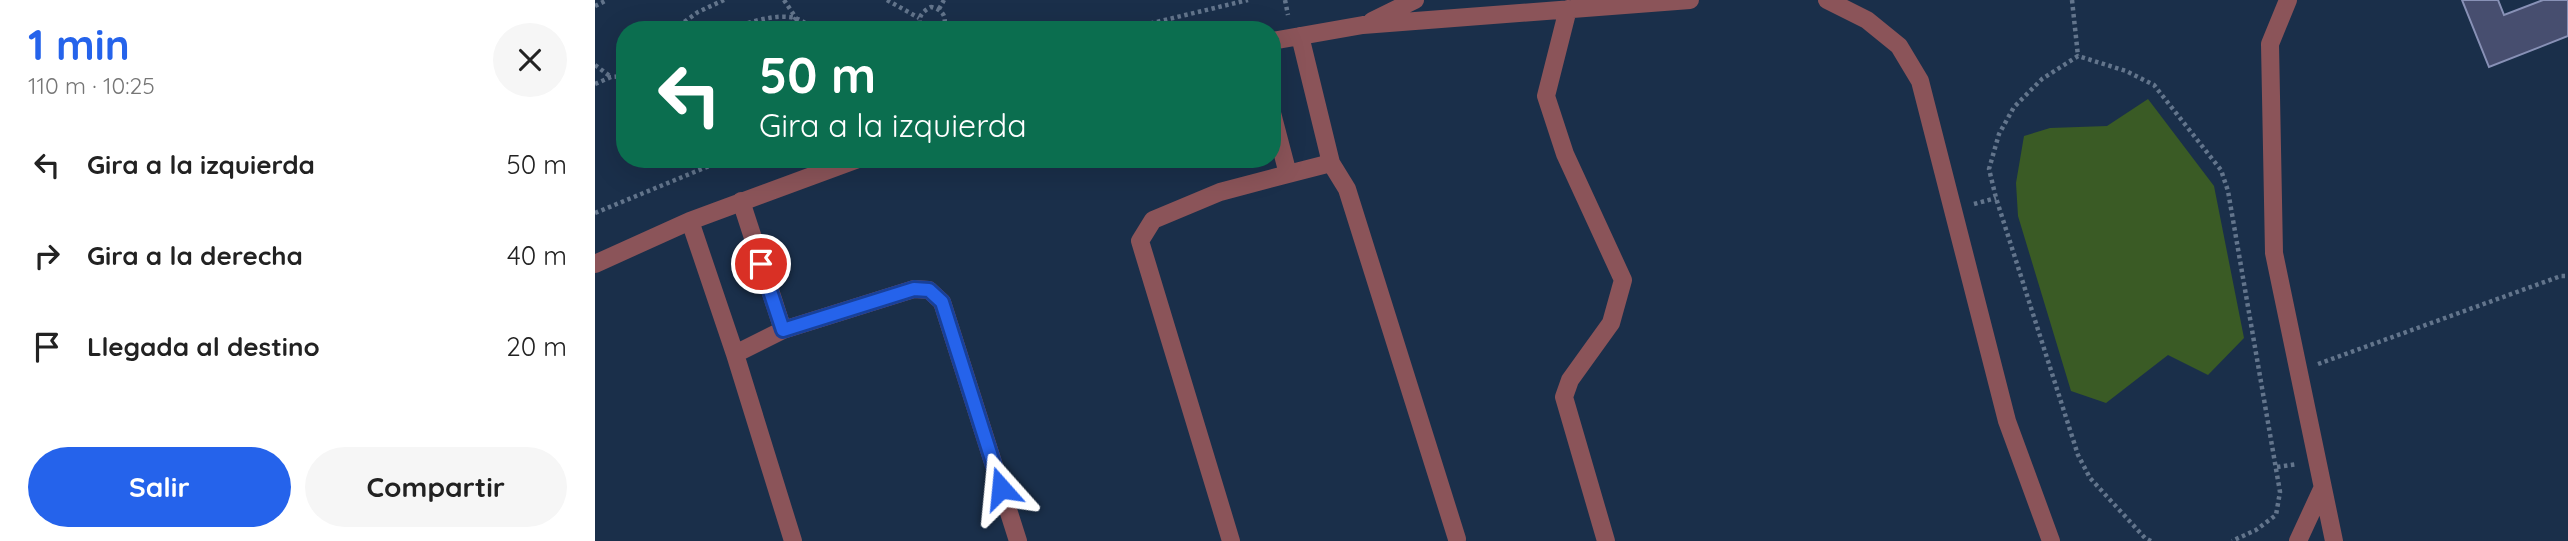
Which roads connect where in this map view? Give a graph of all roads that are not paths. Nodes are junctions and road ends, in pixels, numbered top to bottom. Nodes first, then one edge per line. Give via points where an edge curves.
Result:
1 (1415, 0) edge
2 (1690, 0) edge
3 (1827, 0) edge
4 (2288, 0) edge
5 (1568, 9) junction
6 (1363, 25) junction
7 (1300, 36) junction
8 (1281, 39) edge
9 (1281, 147) edge
10 (1331, 163) junction
11 (833, 168) edge
12 (1288, 174) junction
13 (741, 201) junction
14 (690, 221) junction
15 (595, 264) edge
16 (783, 330) junction
17 (735, 354) junction
18 (2322, 489) junction
19 (1457, 539) edge
20 (793, 541) edge
21 (1018, 541) edge
22 (1231, 541) edge
23 (1606, 541) edge
24 (2051, 541) edge
25 (2298, 541) edge
26 (2334, 541) edge

1 - 6 street
2 - 5 street
3 - 24 street via 1867,20 1899,46 1920,81 2007,421
4 - 18 street via 2270,44 2274,253
5 - 6 street
5 - 23 street via 1546,96 1565,154 1623,279 1611,323 1570,380 1564,397
6 - 7 street
7 - 8 street
7 - 10 street
9 - 12 street
10 - 12 street
10 - 19 street via 1347,189
11 - 13 street
12 - 22 street via 1220,192 1153,220 1140,241
13 - 14 street
13 - 16 street
14 - 15 street
14 - 17 street
16 - 17 street
16 - 21 street via 914,289 929,290 942,302
17 - 20 street
18 - 25 street
18 - 26 street

